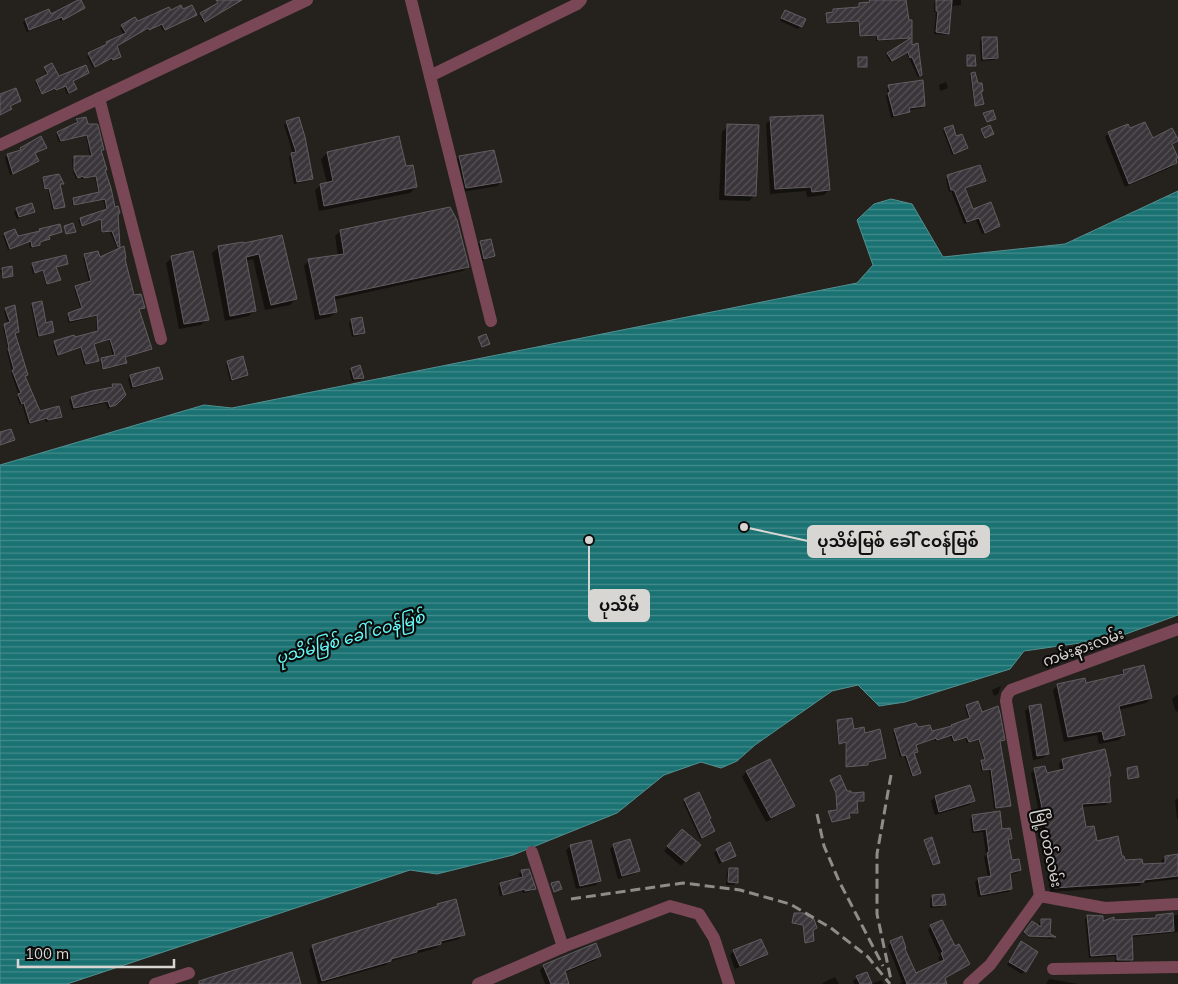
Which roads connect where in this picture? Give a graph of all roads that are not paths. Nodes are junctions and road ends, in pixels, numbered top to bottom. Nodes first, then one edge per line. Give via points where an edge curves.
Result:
1 (307, 0) edge
2 (411, 0) edge
3 (580, 0) edge
4 (430, 76) junction
5 (99, 98) junction
6 (0, 145) edge
7 (491, 321) dead end
8 (161, 339) dead end
9 (1178, 629) edge
10 (1006, 701) joint
11 (532, 852) dead end
12 (1040, 896) junction
13 (1178, 904) edge
14 (563, 947) junction
15 (1178, 967) edge
16 (1053, 969) dead end
17 (188, 973) dead end
18 (155, 984) edge
19 (478, 984) edge
20 (729, 984) edge
21 (968, 984) edge

1 - 5 street
2 - 4 street
3 - 4 street
4 - 7 street
5 - 6 street
5 - 8 street
9 - 10 street, ကမ်းနားလမ်း via 1011,690
10 - 12 street, မြို့ပတ်လမ်း
11 - 14 street
12 - 13 street, မြို့ပတ်လမ်း via 1105,908
12 - 21 street via 990,965
14 - 19 street
14 - 20 street via 670,906 699,914 714,938
15 - 16 street
17 - 18 street

